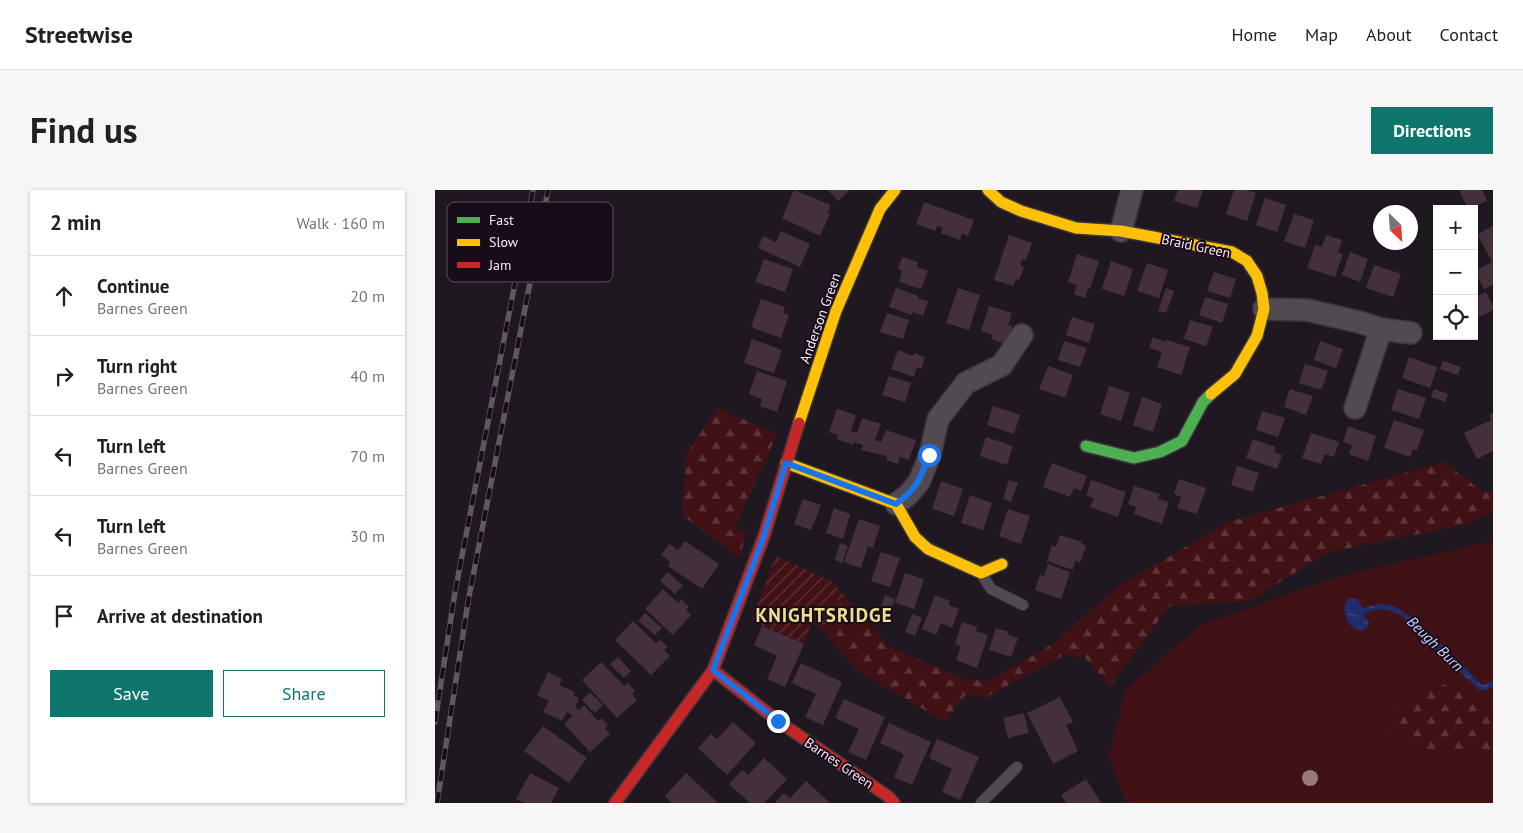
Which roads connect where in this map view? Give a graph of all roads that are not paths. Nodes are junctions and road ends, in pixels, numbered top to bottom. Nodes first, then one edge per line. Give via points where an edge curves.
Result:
1 (895, 190) edge
2 (988, 190) edge
3 (1132, 190) edge
4 (1121, 231) junction
5 (1264, 309) junction
6 (1381, 329) junction
7 (1411, 333) dead end
8 (1022, 334) dead end
9 (1355, 408) dead end
10 (1085, 446) dead end
11 (786, 463) junction
12 (896, 504) junction
13 (1002, 564) dead end
14 (981, 573) junction
15 (1023, 606) dead end
16 (713, 670) junction
17 (1017, 767) dead end
18 (615, 803) edge
19 (893, 803) edge
20 (981, 803) edge

1 - 11 street, Anderson Green via 879,209 836,311
2 - 4 street, Braid Green via 1001,202 1021,211 1077,228
3 - 4 street
4 - 5 street, Braid Green via 1232,252 1247,261 1257,276
5 - 6 street via 1307,310
5 - 10 street, Braid Green via 1257,336 1235,374 1203,402 1182,441 1161,452 1133,458
6 - 7 street
6 - 9 street
8 - 12 street via 1002,365 966,383 938,419 919,482
11 - 12 street
11 - 16 street via 764,536
12 - 14 street via 915,537 928,550
13 - 14 street
14 - 15 lane via 991,589
16 - 18 street
16 - 19 street, Barnes Green
17 - 20 lane

